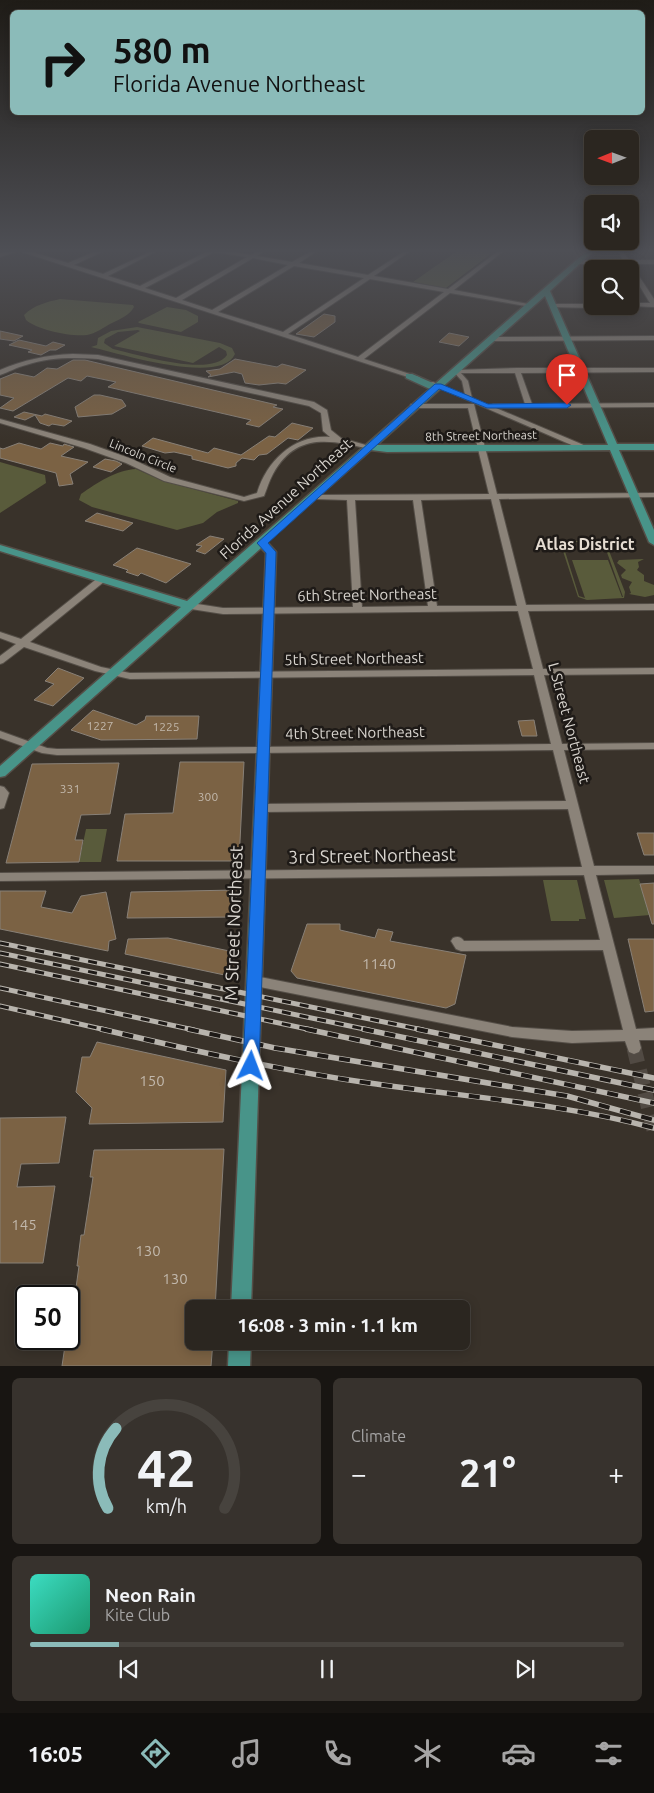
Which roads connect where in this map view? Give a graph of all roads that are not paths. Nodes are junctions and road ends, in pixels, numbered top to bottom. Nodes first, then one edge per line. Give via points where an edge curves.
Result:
1 (215, 313) edge
2 (316, 313) edge
3 (419, 313) edge
4 (522, 313) edge
5 (550, 313) edge
6 (283, 335) junction
7 (654, 338) edge
8 (491, 339) junction
9 (566, 339) junction
10 (359, 359) junction
11 (517, 370) junction
12 (580, 370) junction
13 (654, 370) edge
14 (456, 371) junction
15 (0, 373) edge
16 (409, 376) joint
17 (436, 387) junction
18 (470, 402) junction
19 (594, 405) junction
20 (654, 405) edge
21 (414, 406) junction
22 (487, 406) junction
23 (529, 406) junction
24 (0, 421) edge
25 (326, 426) junction
26 (310, 440) junction
27 (344, 441) junction
28 (369, 447) junction
29 (654, 447) edge
30 (482, 448) junction
31 (583, 448) junction
32 (614, 448) junction
33 (314, 496) junction
34 (634, 496) junction
35 (654, 496) edge
36 (417, 497) junction
37 (494, 497) junction
38 (351, 498) junction
39 (654, 542) edge
40 (262, 543) junction
41 (0, 548) edge
42 (102, 579) junction
43 (191, 606) junction
44 (654, 607) edge
45 (522, 608) junction
46 (434, 609) junction
47 (358, 610) junction
48 (269, 611) junction
49 (0, 635) edge
50 (23, 643) junction
51 (0, 661) edge
52 (654, 671) edge
53 (539, 672) junction
54 (114, 674) junction
55 (266, 675) junction
56 (0, 734) edge
57 (31, 746) junction
58 (558, 746) junction
59 (654, 746) edge
60 (264, 750) junction
61 (0, 773) edge
62 (0, 790) edge
63 (573, 804) junction
64 (0, 805) edge
65 (261, 808) junction
66 (654, 870) edge
67 (589, 871) junction
68 (258, 875) junction
69 (0, 877) edge
70 (457, 940) dead end
71 (607, 945) junction
72 (255, 981) junction
73 (654, 1034) edge
74 (632, 1042) junction
75 (241, 1300) edge
76 (240, 1350) edge
77 (239, 1366) edge

1 - 6 street
2 - 6 street
3 - 10 street
4 - 8 main road, Florida Avenue Northeast
5 - 9 main road
6 - 10 street
7 - 9 street
8 - 9 street
8 - 14 main road, Florida Avenue Northeast
9 - 12 main road
10 - 16 street
11 - 12 street
11 - 14 street
11 - 23 street
12 - 13 street
12 - 19 main road
14 - 17 main road, Florida Avenue Northeast
14 - 18 street, L Street Northeast via 465,381
15 - 25 street, Lincoln Circle via 14,365 39,359 98,357 311,404 324,412
16 - 17 main road
17 - 18 street
17 - 21 main road, Florida Avenue Northeast
18 - 21 street
18 - 22 street
18 - 30 street, L Street Northeast
19 - 20 street
19 - 23 street
19 - 32 main road
21 - 28 main road, Florida Avenue Northeast
22 - 23 street
22 - 31 street
24 - 26 street, Lincoln Circle via 87,446 167,479 244,499 261,494 276,462
25 - 26 street, Lincoln Circle
25 - 27 street, Lincoln Circle via 327,431
26 - 27 street, Lincoln Circle
27 - 28 street, Lincoln Circle
28 - 30 main road, 8th Street Northeast via 387,450
28 - 33 main road, Florida Avenue Northeast
29 - 32 main road, 8th Street Northeast
30 - 31 main road, 8th Street Northeast
30 - 37 street, L Street Northeast
31 - 32 main road, 8th Street Northeast
32 - 34 main road
33 - 38 street
33 - 40 main road, Florida Avenue Northeast
34 - 35 street
34 - 37 street
34 - 39 main road
36 - 37 street
36 - 38 street
36 - 46 street
37 - 45 street, L Street Northeast
38 - 47 street
40 - 43 main road, Florida Avenue Northeast
40 - 48 main road, M Street Northeast via 271,552
41 - 42 main road, 6th Street Northeast
42 - 43 main road, 6th Street Northeast
42 - 50 street
43 - 48 street, 6th Street Northeast via 218,611
43 - 54 main road, Florida Avenue Northeast
44 - 45 street, 6th Street Northeast
45 - 46 street, 6th Street Northeast
45 - 53 street, L Street Northeast
46 - 47 street, 6th Street Northeast
47 - 48 street, 6th Street Northeast
48 - 55 main road, M Street Northeast
49 - 50 street, 5th Street Northeast
50 - 51 street
50 - 54 street, 5th Street Northeast
52 - 53 street, 5th Street Northeast
53 - 55 street, 5th Street Northeast
53 - 58 street, L Street Northeast
54 - 55 street, 5th Street Northeast
54 - 57 main road, Florida Avenue Northeast
55 - 60 main road, M Street Northeast
56 - 57 street, 4th Street Northeast
57 - 60 street, 4th Street Northeast via 57,752
57 - 61 main road, Florida Avenue Northeast
58 - 59 street, 4th Street Northeast
58 - 60 street, 4th Street Northeast
58 - 63 street, L Street Northeast
60 - 65 main road, M Street Northeast
62 - 64 street via 4,793
63 - 65 street
63 - 67 street, L Street Northeast
65 - 68 main road, M Street Northeast
66 - 67 street, 3rd Street Northeast
67 - 68 street, 3rd Street Northeast
67 - 71 street, L Street Northeast
68 - 69 street, 3rd Street Northeast
68 - 72 main road, M Street Northeast
70 - 71 street via 461,946
71 - 74 street, L Street Northeast
72 - 74 street via 512,1032
72 - 75 main road, M Street Northeast
73 - 74 street
76 - 77 main road

